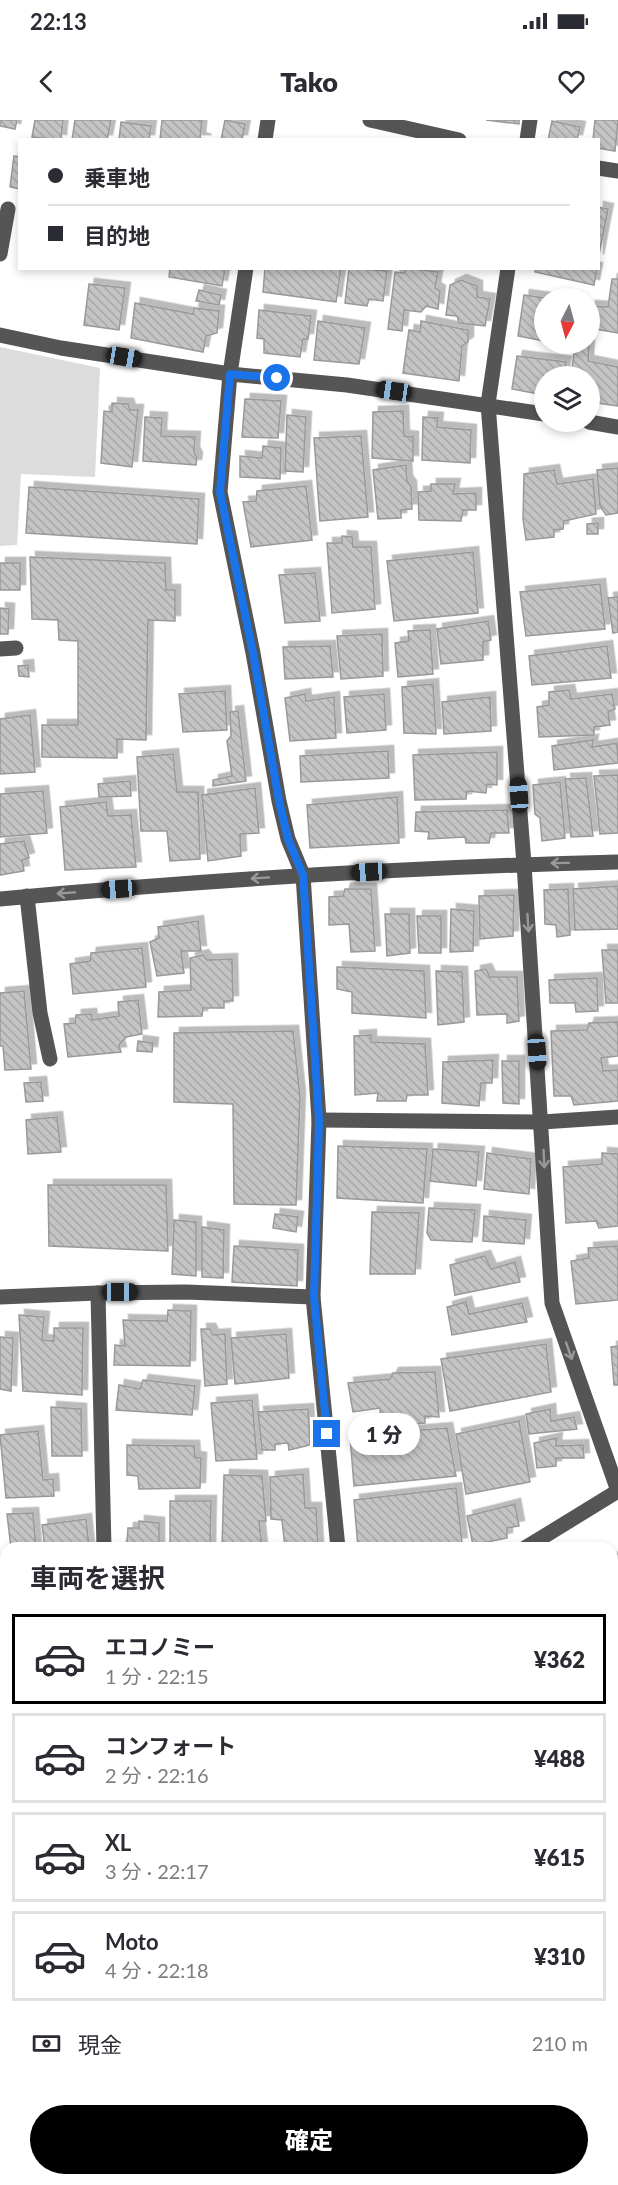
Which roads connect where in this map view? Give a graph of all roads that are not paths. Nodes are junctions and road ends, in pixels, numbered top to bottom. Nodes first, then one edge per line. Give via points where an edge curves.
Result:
1 (268, 120) edge
2 (370, 120) edge
3 (530, 120) edge
4 (265, 138) edge
5 (450, 138) edge
6 (527, 138) edge
7 (600, 168) edge
8 (618, 171) edge
9 (8, 209) dead end
10 (0, 254) edge
11 (246, 270) edge
12 (508, 270) edge
13 (0, 335) edge
14 (230, 374) junction
15 (488, 404) junction
16 (534, 412) edge
17 (600, 424) edge
18 (618, 427) edge
19 (16, 648) dead end
20 (0, 649) edge
21 (618, 862) edge
22 (524, 864) junction
23 (303, 875) junction
24 (27, 896) junction
25 (0, 899) edge
26 (50, 1059) dead end
27 (618, 1117) edge
28 (319, 1120) junction
29 (542, 1122) junction
30 (98, 1293) junction
31 (0, 1297) edge
32 (314, 1297) junction
33 (618, 1491) edge
34 (104, 1542) edge
35 (337, 1542) edge
36 (535, 1542) edge

1 - 4 street
2 - 5 street
3 - 6 street
7 - 8 street
9 - 10 street
11 - 14 street
12 - 15 street
13 - 14 street
14 - 15 street
14 - 23 street via 220,492 279,801 288,839
15 - 16 street
15 - 22 street
17 - 18 street
19 - 20 street
21 -> 22 street
22 - 23 street
22 -> 29 street
23 -> 24 street
23 - 28 street
24 - 25 street
24 - 26 street via 40,1013
27 - 29 street
28 - 29 street
28 - 32 street
29 -> 33 street via 552,1303
30 - 31 street
30 - 32 street
30 - 34 street
32 - 35 street
33 - 36 street

